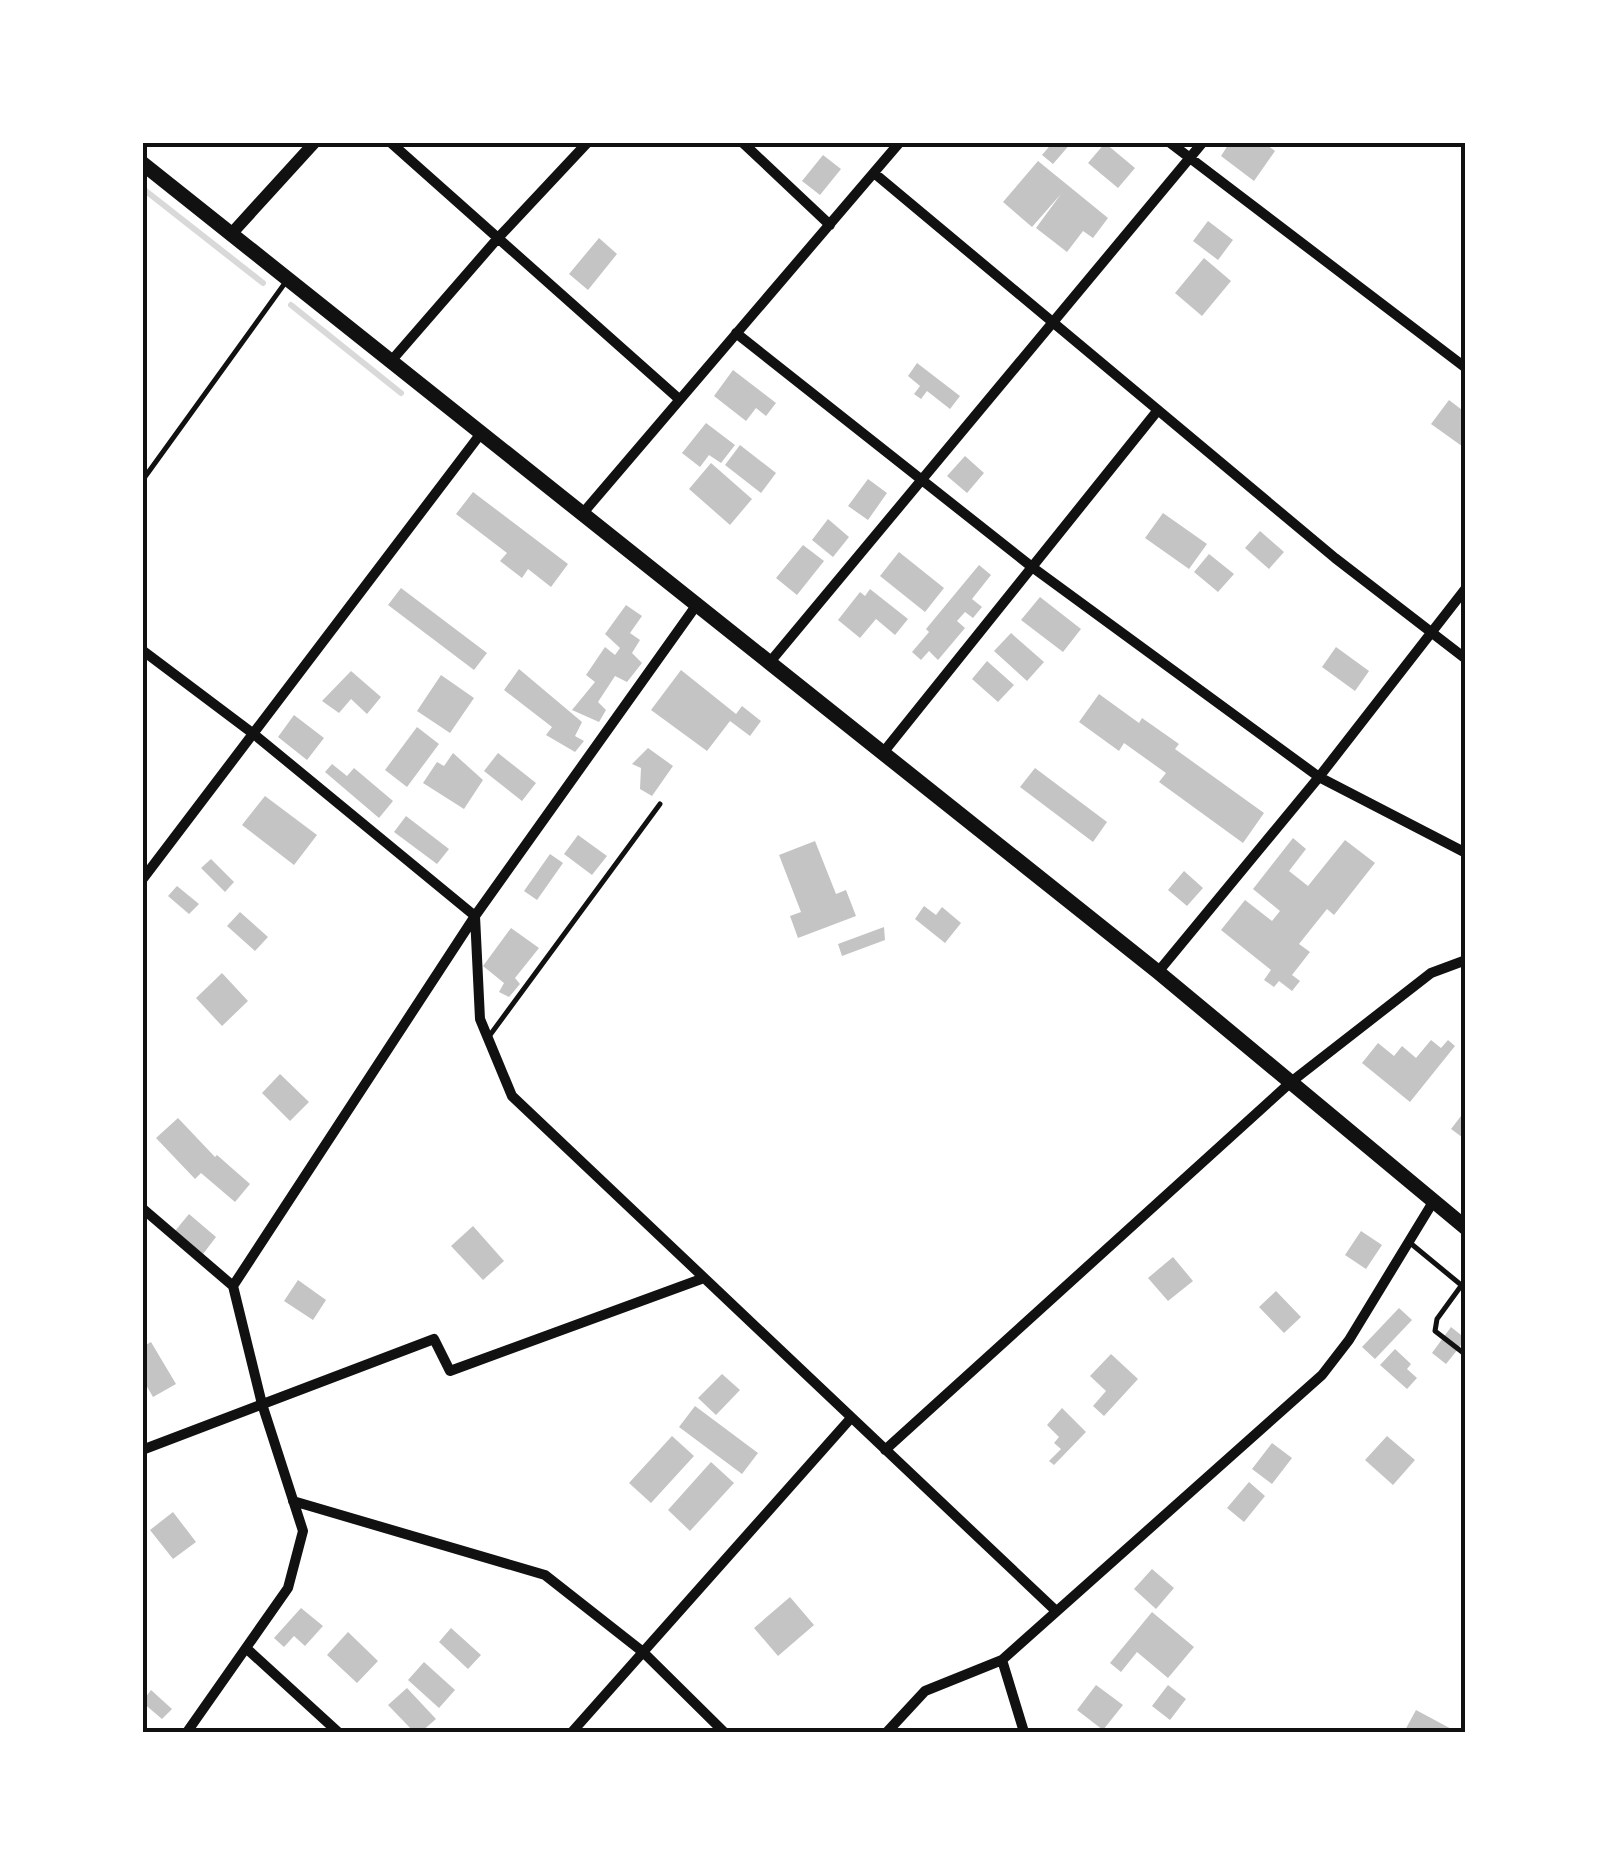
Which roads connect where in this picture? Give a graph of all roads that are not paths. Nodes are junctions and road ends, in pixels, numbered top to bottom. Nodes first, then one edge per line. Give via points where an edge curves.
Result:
1 (315, 142) edge
2 (390, 142) edge
3 (588, 142) edge
4 (742, 142) edge
5 (900, 142) edge
6 (1169, 142) edge
7 (1203, 142) edge
8 (1190, 158) junction
9 (142, 162) edge
10 (874, 173) junction
11 (830, 225) junction
12 (233, 232) junction
13 (498, 238) junction
14 (290, 277) junction
15 (1054, 323) junction
16 (736, 333) junction
17 (392, 360) junction
18 (1466, 368) edge
19 (679, 400) junction
20 (1158, 410) junction
21 (482, 432) junction
22 (921, 480) junction
23 (142, 481) edge
24 (583, 512) junction
25 (1032, 567) junction
26 (1466, 588) edge
27 (698, 602) junction
28 (1431, 634) junction
29 (142, 650) edge
30 (1466, 659) edge
31 (770, 662) junction
32 (255, 735) junction
33 (882, 754) junction
34 (1319, 777) junction
35 (660, 804) dead end
36 (1466, 854) edge
37 (142, 880) edge
38 (475, 916) junction
39 (1466, 960) edge
40 (1158, 972) junction
41 (488, 1038) junction
42 (1290, 1082) junction
43 (1432, 1202) junction
44 (142, 1208) edge
45 (1466, 1228) edge
46 (1406, 1240) junction
47 (704, 1278) junction
48 (233, 1286) junction
49 (1463, 1288) edge
50 (1466, 1355) edge
51 (262, 1404) junction
52 (851, 1418) junction
53 (142, 1450) edge
54 (886, 1450) junction
55 (293, 1501) junction
56 (1055, 1610) junction
57 (246, 1648) junction
58 (644, 1652) junction
59 (1002, 1660) junction
60 (186, 1732) edge
61 (338, 1732) edge
62 (572, 1732) edge
63 (724, 1732) edge
64 (887, 1732) edge
65 (1024, 1732) edge

1 - 12 street
2 - 13 street
3 - 13 street
4 - 11 street
5 - 10 street
6 - 8 street
7 - 8 street
8 - 15 street
8 - 18 street
9 - 12 main road
10 - 11 street
10 - 15 street
11 - 16 street
12 - 14 main road
13 - 17 street
13 - 19 street
14 - 17 main road
14 - 23 lane
15 - 20 street
15 - 22 street
16 - 19 street
16 - 22 street
17 - 21 main road
19 - 24 street
20 - 25 street
20 - 28 street
21 - 24 main road
21 - 32 street
22 - 25 street
22 - 31 street
24 - 27 main road
25 - 33 street
25 - 34 street
26 - 28 street
27 - 31 main road
27 - 38 street
28 - 30 street
28 - 34 street
29 - 32 street
31 - 33 main road
32 - 37 street
32 - 38 street
33 - 40 main road
34 - 36 street
34 - 40 street
35 - 41 lane
38 - 41 street via 480,1019
38 - 48 street
39 - 42 street via 1432,973
40 - 42 main road
41 - 47 street via 512,1096
42 - 43 main road
42 - 54 street
43 - 45 main road
43 - 46 street
44 - 48 street
46 - 49 lane
46 - 56 street via 1322,1375
47 - 51 street via 450,1371 434,1339
47 - 52 street
48 - 51 street
49 - 50 lane via 1437,1318 1435,1331
51 - 53 street
51 - 55 street
52 - 54 street
52 - 58 street
54 - 56 street
55 - 57 street via 302,1531 288,1588
55 - 58 street via 545,1575
56 - 59 street
57 - 60 street
57 - 61 street
58 - 62 street
58 - 63 street
59 - 64 street via 925,1691
59 - 65 street

